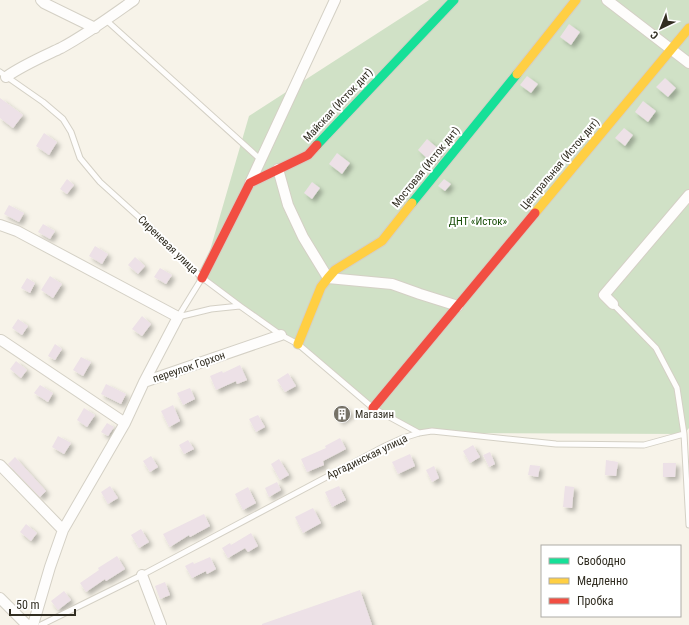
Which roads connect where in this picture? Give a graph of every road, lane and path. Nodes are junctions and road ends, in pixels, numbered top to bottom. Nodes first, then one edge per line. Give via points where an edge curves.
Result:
1 (41, 0) edge
2 (134, 0) edge
3 (335, 0) edge
4 (454, 0) edge
5 (576, 0) edge
6 (607, 0) edge
7 (106, 20) junction
8 (95, 28) junction
9 (689, 28) edge
10 (671, 50) junction
11 (689, 64) edge
12 (3, 74) edge
13 (261, 160) junction
14 (278, 169) junction
15 (250, 183) junction
16 (689, 195) edge
17 (0, 225) edge
18 (202, 278) junction
19 (328, 278) junction
20 (613, 304) joint
21 (240, 306) junction
22 (458, 306) junction
23 (178, 317) junction
24 (281, 335) junction
25 (1, 340) edge
26 (298, 344) junction
27 (144, 382) junction
28 (373, 408) junction
29 (125, 422) junction
30 (419, 433) junction
31 (684, 434) junction
32 (0, 465) edge
33 (689, 524) edge
34 (63, 530) junction
35 (142, 576) junction
36 (0, 598) edge
37 (27, 625) edge
38 (33, 625) edge
39 (41, 625) edge
40 (161, 625) edge

1 - 8 street
2 - 7 street
3 - 13 street
4 - 14 street, Майская (Исток днт) via 308,155
5 - 19 street, Мостовая (Исток днт) via 382,241 335,270
6 - 10 street
7 - 8 street
7 - 13 lane
8 - 12 street via 61,48
9 - 10 street, Центральная (Исток днт)
10 - 11 street
10 - 22 street, Центральная (Исток днт)
12 - 18 lane, Сиреневая улица via 63,119 71,132 80,158 100,182
13 - 15 street
14 - 15 street, Майская (Исток днт)
14 - 19 street via 288,205 303,237
15 - 18 street
16 - 20 street via 604,295
17 - 23 street via 17,231
18 - 21 lane
18 - 23 lane, Сиреневая улица
19 - 22 street via 392,284
19 - 26 street, Мостовая (Исток днт) via 321,287
20 - 31 lane via 656,348 677,388
21 - 23 lane via 211,308
21 - 24 lane
22 - 28 street, Центральная (Исток днт)
23 - 27 street
24 - 26 lane
24 - 27 street, переулок Горхон
25 - 29 street
26 - 28 lane
27 - 29 street, переулок Горхон
28 - 30 lane
29 - 34 street, переулок Горхон
30 - 31 lane, Аргадинская улица via 432,431 556,444 644,444
30 - 35 lane, Аргадинская улица via 383,446
31 - 33 lane
32 - 34 street
34 - 38 street, переулок Горхон
35 - 39 lane, Аргадинская улица
35 - 40 street
36 - 37 street

